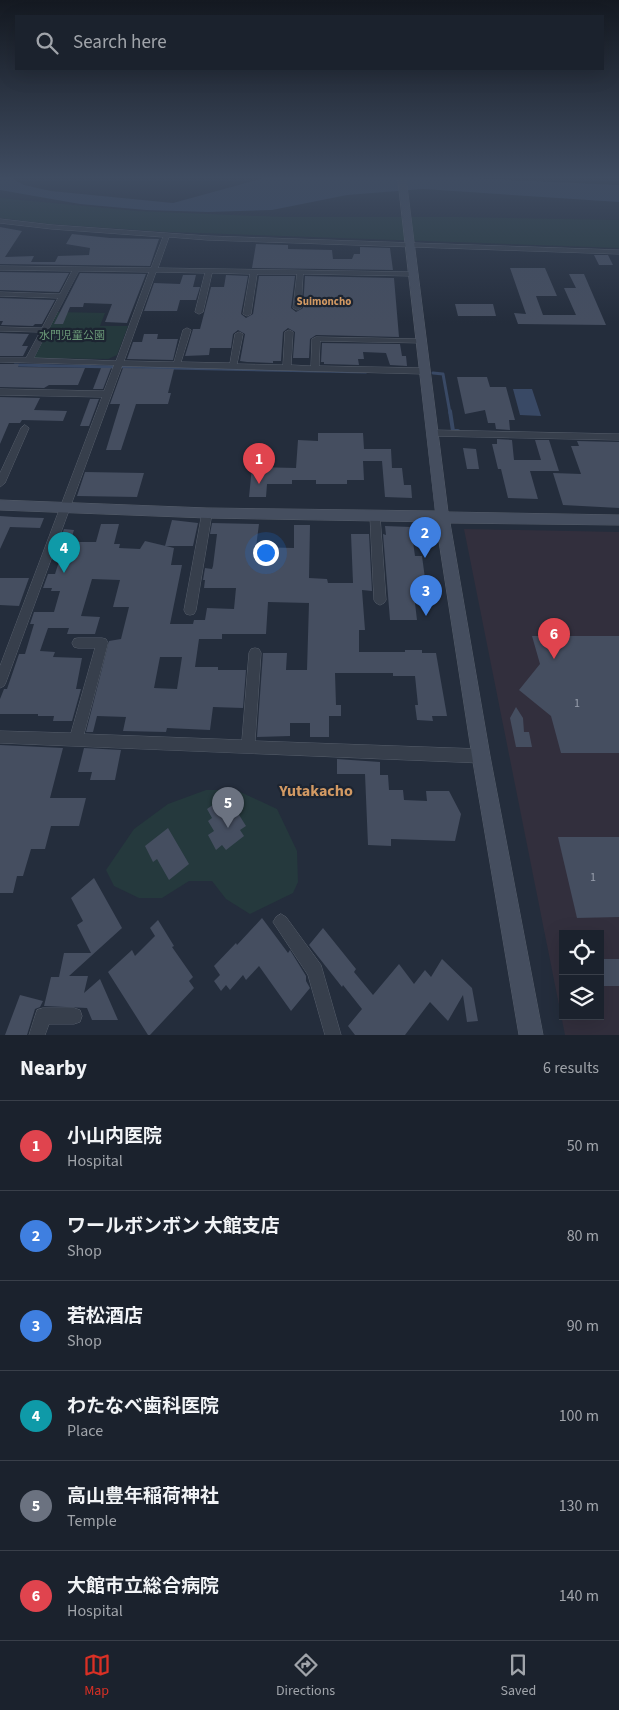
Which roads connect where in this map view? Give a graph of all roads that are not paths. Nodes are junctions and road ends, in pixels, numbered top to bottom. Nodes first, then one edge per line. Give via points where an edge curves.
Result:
1 (54, 226) edge
2 (408, 226) edge
3 (167, 234) junction
4 (410, 244) junction
5 (619, 252) edge
6 (0, 268) edge
7 (77, 268) junction
8 (153, 270) junction
9 (210, 271) junction
10 (254, 272) junction
11 (300, 273) junction
12 (413, 274) junction
13 (0, 294) edge
14 (62, 296) junction
15 (296, 308) dead end
16 (198, 312) dead end
17 (247, 314) dead end
18 (0, 329) edge
19 (44, 330) junction
20 (186, 330) dead end
21 (290, 332) dead end
22 (239, 334) dead end
23 (420, 340) junction
24 (0, 360) edge
25 (28, 361) junction
26 (118, 363) junction
27 (177, 364) junction
28 (233, 366) junction
29 (286, 367) junction
30 (315, 368) junction
31 (424, 371) junction
32 (0, 392) edge
33 (106, 394) junction
34 (25, 428) dead end
35 (432, 433) junction
36 (619, 437) edge
37 (0, 483) edge
38 (0, 505) edge
39 (64, 507) junction
40 (207, 513) junction
41 (375, 516) junction
42 (442, 517) junction
43 (619, 520) edge
44 (380, 600) dead end
45 (190, 610) dead end
46 (78, 643) dead end
47 (255, 653) dead end
48 (0, 682) edge
49 (0, 737) edge
50 (76, 739) junction
51 (248, 746) junction
52 (481, 756) junction
53 (281, 922) dead end
54 (74, 1016) dead end
55 (37, 1035) edge
56 (333, 1035) edge
57 (531, 1035) edge

1 - 3 street
2 - 4 street
3 - 4 street
3 - 8 street
4 - 5 street
4 - 12 street
6 - 7 street
7 - 8 street
7 - 14 street
8 - 9 street
8 - 26 street
9 - 10 street
9 - 16 street
10 - 11 street
10 - 17 street
11 - 12 street
11 - 15 street
12 - 23 street
13 - 14 street
14 - 19 street
18 - 19 street
19 - 25 street
20 - 27 street
21 - 29 street
22 - 28 street
23 - 30 street via 316,339
23 - 31 street
24 - 25 street
25 - 26 street
26 - 27 street
26 - 33 street
27 - 28 street
28 - 29 street
29 - 30 street
30 - 31 street
31 - 35 street
32 - 33 street
33 - 39 street
34 - 37 street
35 - 36 street
35 - 42 street
38 - 39 street
39 - 40 street
39 - 48 street
40 - 41 street
40 - 45 street
41 - 42 street
41 - 44 street
42 - 43 street
42 - 52 street
46 - 50 street via 102,643
47 - 51 street
49 - 50 street
50 - 51 street
51 - 52 street
52 - 57 street
53 - 56 street via 315,971
54 - 55 street via 43,1016

